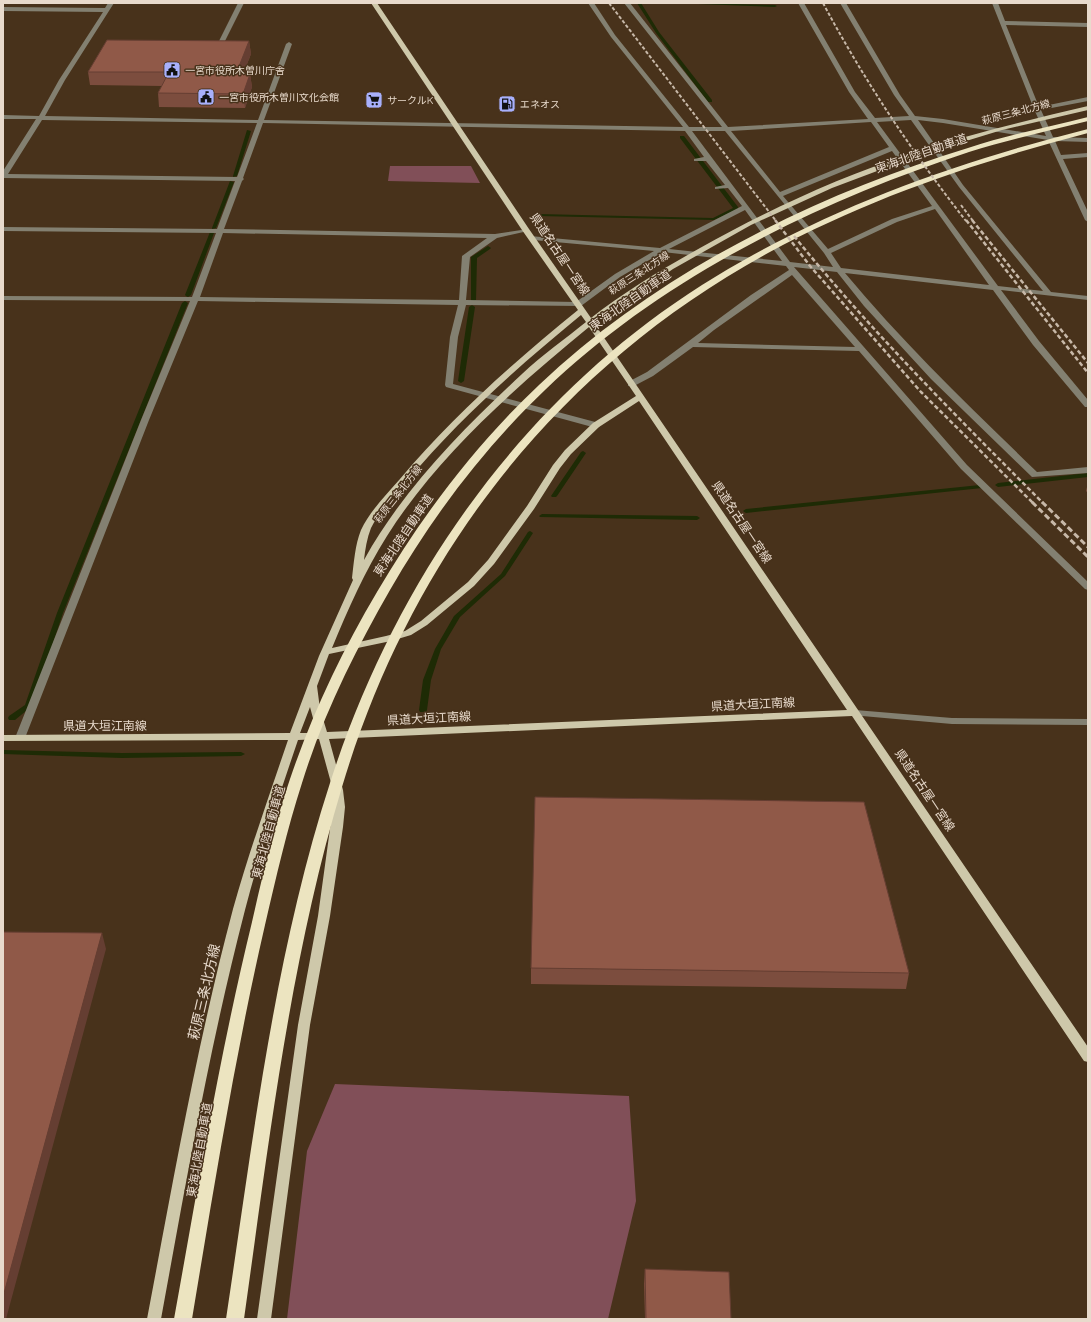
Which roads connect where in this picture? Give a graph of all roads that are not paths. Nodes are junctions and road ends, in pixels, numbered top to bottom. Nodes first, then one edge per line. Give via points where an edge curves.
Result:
1 (111, 3) edge
2 (241, 3) edge
3 (374, 3) edge
4 (591, 3) edge
5 (627, 3) edge
6 (801, 3) edge
7 (843, 3) edge
8 (995, 3) edge
9 (3, 9) edge
10 (106, 10) junction
11 (1003, 23) junction
12 (1088, 25) edge
13 (221, 43) edge
14 (289, 44) dead end
15 (1088, 99) edge
16 (1088, 108) edge
17 (1037, 109) junction
18 (3, 117) edge
19 (41, 117) junction
20 (914, 118) junction
21 (1088, 119) edge
22 (261, 120) junction
23 (872, 120) junction
24 (456, 125) junction
25 (687, 129) junction
26 (727, 129) junction
27 (1088, 131) edge
28 (1051, 139) junction
29 (1088, 140) edge
30 (893, 148) junction
31 (1088, 155) edge
32 (1060, 157) junction
33 (708, 159) junction
34 (696, 160) dead end
35 (3, 176) edge
36 (241, 179) junction
37 (730, 186) junction
38 (717, 188) dead end
39 (779, 195) junction
40 (746, 207) junction
41 (936, 207) junction
42 (1088, 220) edge
43 (3, 229) edge
44 (526, 230) junction
45 (220, 231) junction
46 (495, 236) junction
47 (533, 238) junction
48 (661, 250) junction
49 (827, 252) junction
50 (791, 268) junction
51 (839, 270) junction
52 (994, 287) junction
53 (1048, 292) junction
54 (3, 298) edge
55 (1088, 298) edge
56 (195, 299) junction
57 (462, 304) junction
58 (580, 307) junction
59 (691, 345) junction
60 (860, 349) junction
61 (631, 384) junction
62 (482, 395) junction
63 (640, 397) junction
64 (1088, 405) edge
65 (596, 425) junction
66 (1088, 470) edge
67 (355, 587) junction
68 (1088, 588) edge
69 (326, 652) junction
70 (314, 680) junction
71 (856, 713) junction
72 (1088, 722) edge
73 (293, 736) junction
74 (322, 736) junction
75 (3, 738) edge
76 (20, 738) junction
77 (1088, 1056) edge
78 (154, 1319) edge
79 (183, 1319) edge
80 (235, 1319) edge
81 (264, 1319) edge

1 - 10 street
2 - 13 street
3 - 24 main road, 県道名古屋一宮線
4 - 25 street via 613,36
5 - 26 street
6 - 23 street via 852,92
7 - 20 street via 897,95
8 - 11 street
9 - 10 street
10 - 19 street
11 - 12 street
11 - 17 street
14 - 22 street
15 - 17 street
16 - 67 main road, 萩原三条北方線 via 954,143 870,170 786,206 701,249 628,294 557,347 504,394 445,456 386,531
17 - 28 street
18 - 19 street
19 - 22 street
19 - 35 street
20 - 23 street
20 - 28 street
20 - 53 street via 961,186
21 - 79 highway, 東海北陸自動車道 via 972,149 863,188 804,213 702,267 616,325 572,360 532,397 453,487 422,528 359,635 326,702 296,781 248,965
22 - 24 street
22 - 36 street
23 - 26 street
23 - 30 street
24 - 25 street
24 - 44 main road, 県道名古屋一宮線
25 - 26 street
25 - 33 street
26 - 39 street
27 - 80 highway via 988,158 877,199 822,223 734,270 683,302 598,368 561,402 488,486 423,582 396,635 364,704 337,783 311,874 291,964 273,1064
28 - 29 street
28 - 32 street
30 - 39 street
30 - 41 street
31 - 32 street
32 - 42 street
33 - 34 street
33 - 37 street
35 - 36 street
36 - 45 street
37 - 38 street
37 - 40 street
39 - 49 street
40 - 48 street
40 - 50 street
41 - 49 street via 924,209
41 - 52 street
43 - 45 street
44 - 46 street
44 - 47 main road, 県道名古屋一宮線
45 - 46 street
45 - 56 street
46 - 57 street via 466,256
47 - 48 street
47 - 58 main road, 県道名古屋一宮線
48 - 50 street
48 - 58 street via 623,271 596,290
49 - 51 street
50 - 51 street
50 - 59 street
50 - 60 street
51 - 52 street
51 - 66 street via 934,377 1035,475
52 - 53 street
52 - 64 street via 1036,343
53 - 55 street
54 - 56 street
56 - 57 street
56 - 76 street
57 - 58 street
57 - 62 street via 454,337 449,385
58 - 61 main road, 県道名古屋一宮線
58 - 62 main road
59 - 60 street
59 - 61 street
60 - 68 street via 964,467
61 - 63 main road, 県道名古屋一宮線
62 - 65 street
62 - 67 main road via 434,444 371,520 362,544
63 - 65 main road
63 - 71 main road, 県道名古屋一宮線
65 - 69 main road via 560,462 491,562 471,584 408,633
67 - 69 main road, 萩原三条北方線
69 - 70 main road, 萩原三条北方線
70 - 73 main road, 萩原三条北方線
70 - 74 main road, 萩原三条北方線 via 313,696
71 - 72 street via 952,721
71 - 74 main road, 県道大垣江南線
71 - 77 main road, 県道名古屋一宮線
73 - 74 main road, 県道大垣江南線
73 - 76 main road, 県道大垣江南線
73 - 78 main road, 萩原三条北方線 via 239,908 212,1022
74 - 81 main road, 萩原三条北方線 via 338,790 337,827 304,1025
75 - 76 main road, 県道大垣江南線

